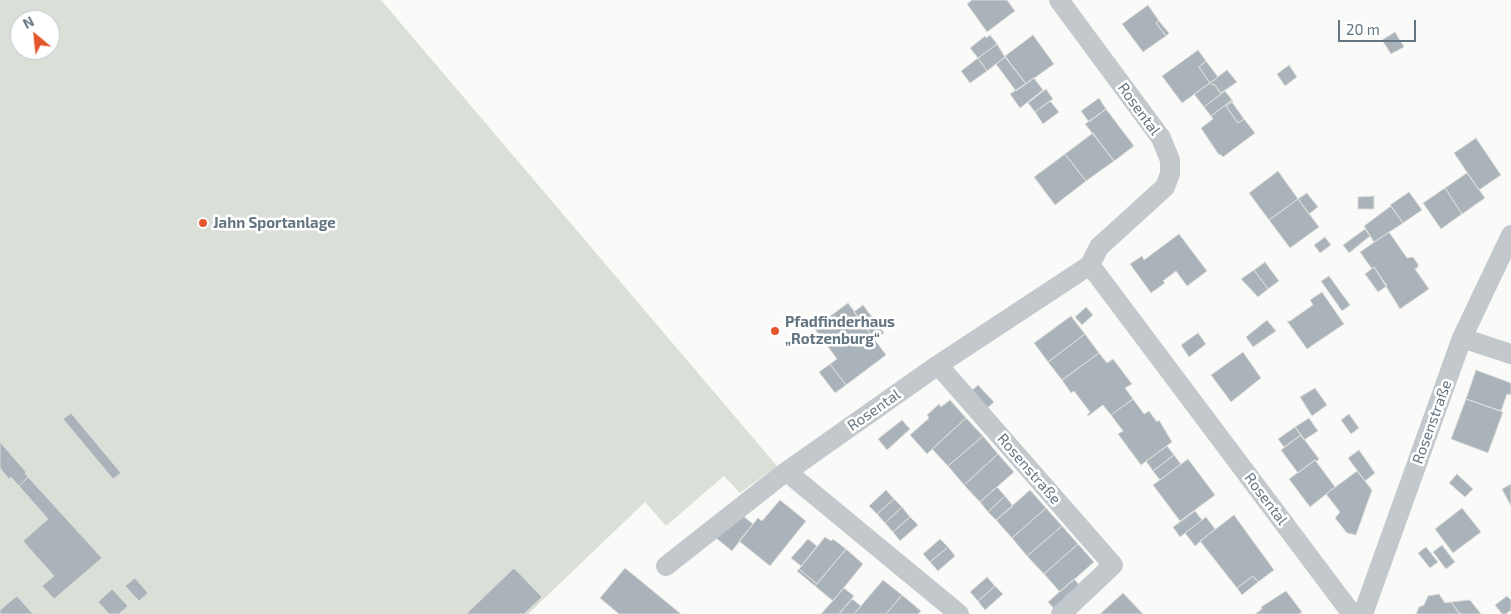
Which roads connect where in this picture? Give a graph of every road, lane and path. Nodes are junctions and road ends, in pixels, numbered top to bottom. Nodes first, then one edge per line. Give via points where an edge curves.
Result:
1 (1058, 0) edge
2 (1511, 235) edge
3 (1090, 265) junction
4 (1462, 338) junction
5 (1511, 354) edge
6 (938, 364) junction
7 (787, 472) junction
8 (666, 566) dead end
9 (959, 614) edge
10 (1061, 614) edge
11 (1352, 614) edge
12 (1363, 614) edge

1 - 3 street, Rosental via 1161,138 1170,160 1170,174 1165,186 1099,247
2 - 4 street, Rosenstraße
3 - 6 street, Rosental
3 - 11 street, Rosental
4 - 5 street
4 - 12 street, Rosenstraße
6 - 7 street, Rosental
6 - 10 street, Rosenstraße via 1113,565
7 - 8 street, Rosental
7 - 9 street

